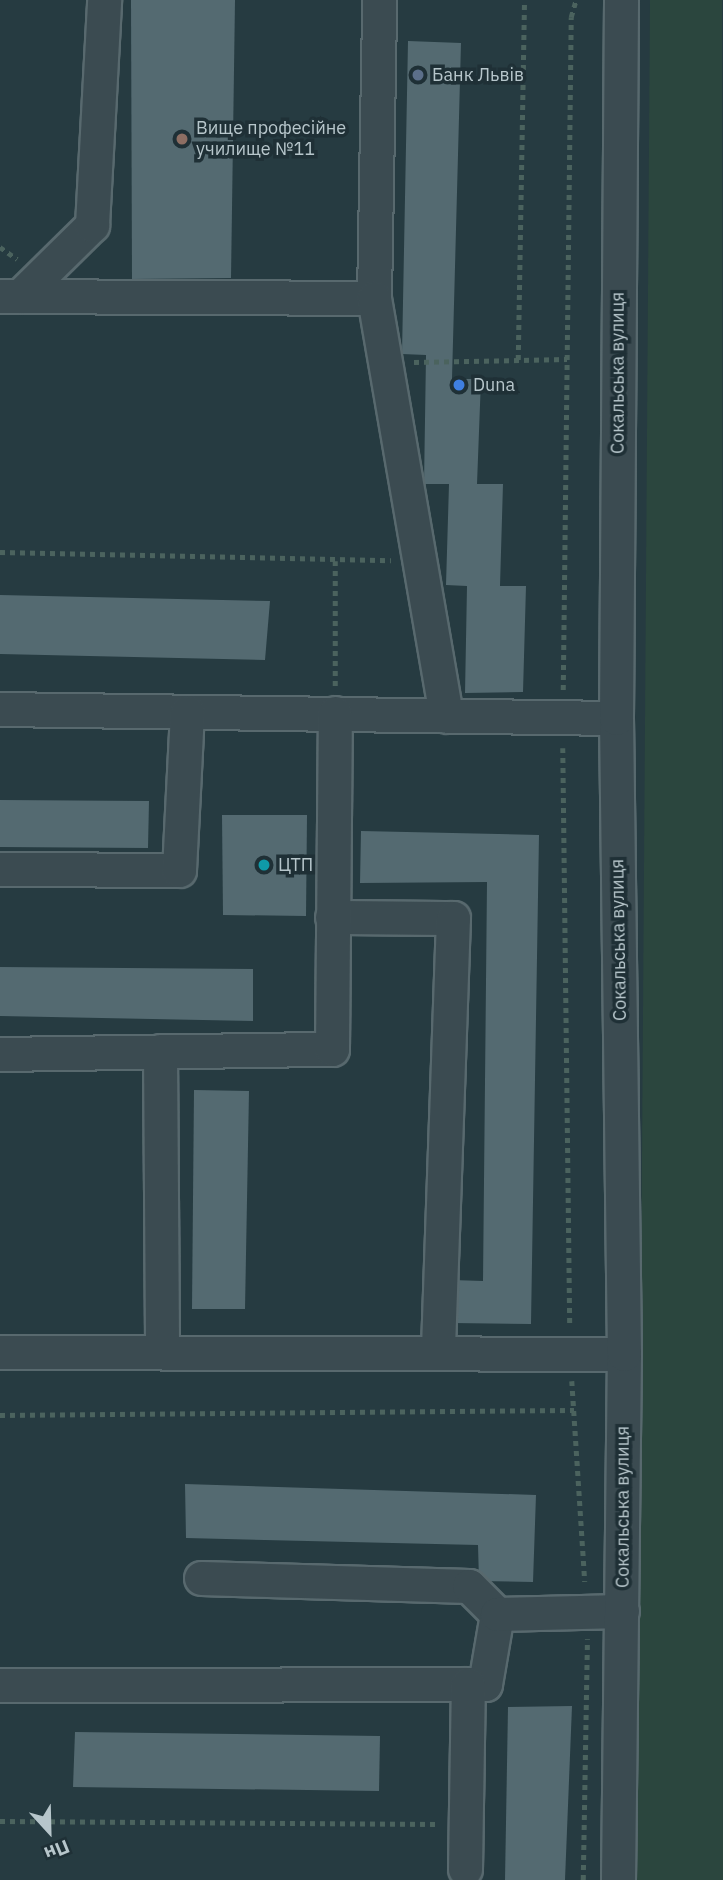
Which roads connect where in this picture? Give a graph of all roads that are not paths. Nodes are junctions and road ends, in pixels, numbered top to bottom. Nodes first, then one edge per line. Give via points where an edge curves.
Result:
1 (104, 0) edge
2 (379, 0) edge
3 (621, 0) edge
4 (10, 295) edge
5 (374, 298) junction
6 (0, 709) edge
7 (187, 712) junction
8 (335, 713) junction
9 (446, 716) junction
10 (616, 718) junction
11 (0, 869) edge
12 (332, 917) junction
13 (160, 1051) junction
14 (0, 1054) edge
15 (162, 1349) junction
16 (0, 1352) edge
17 (438, 1352) junction
18 (624, 1354) junction
19 (201, 1578) dead end
20 (622, 1611) junction
21 (497, 1614) junction
22 (468, 1684) junction
23 (0, 1685) edge
24 (465, 1869) dead end
25 (618, 1880) edge

1 - 4 street via 92,225
2 - 5 street
3 - 10 street, Сокальська вулиця
4 - 5 street
5 - 9 street
6 - 7 street
7 - 8 street
7 - 11 street via 179,870
8 - 9 street
8 - 12 street
9 - 10 street
10 - 18 street, Сокальська вулиця
12 - 13 street via 332,1049
12 - 17 street via 453,918
13 - 14 street
13 - 15 street
15 - 16 street
15 - 17 street
17 - 18 street
18 - 20 street, Сокальська вулиця
19 - 21 street via 469,1586
20 - 21 street
20 - 25 street, Сокальська вулиця
21 - 22 street via 485,1684
22 - 23 street
22 - 24 street

